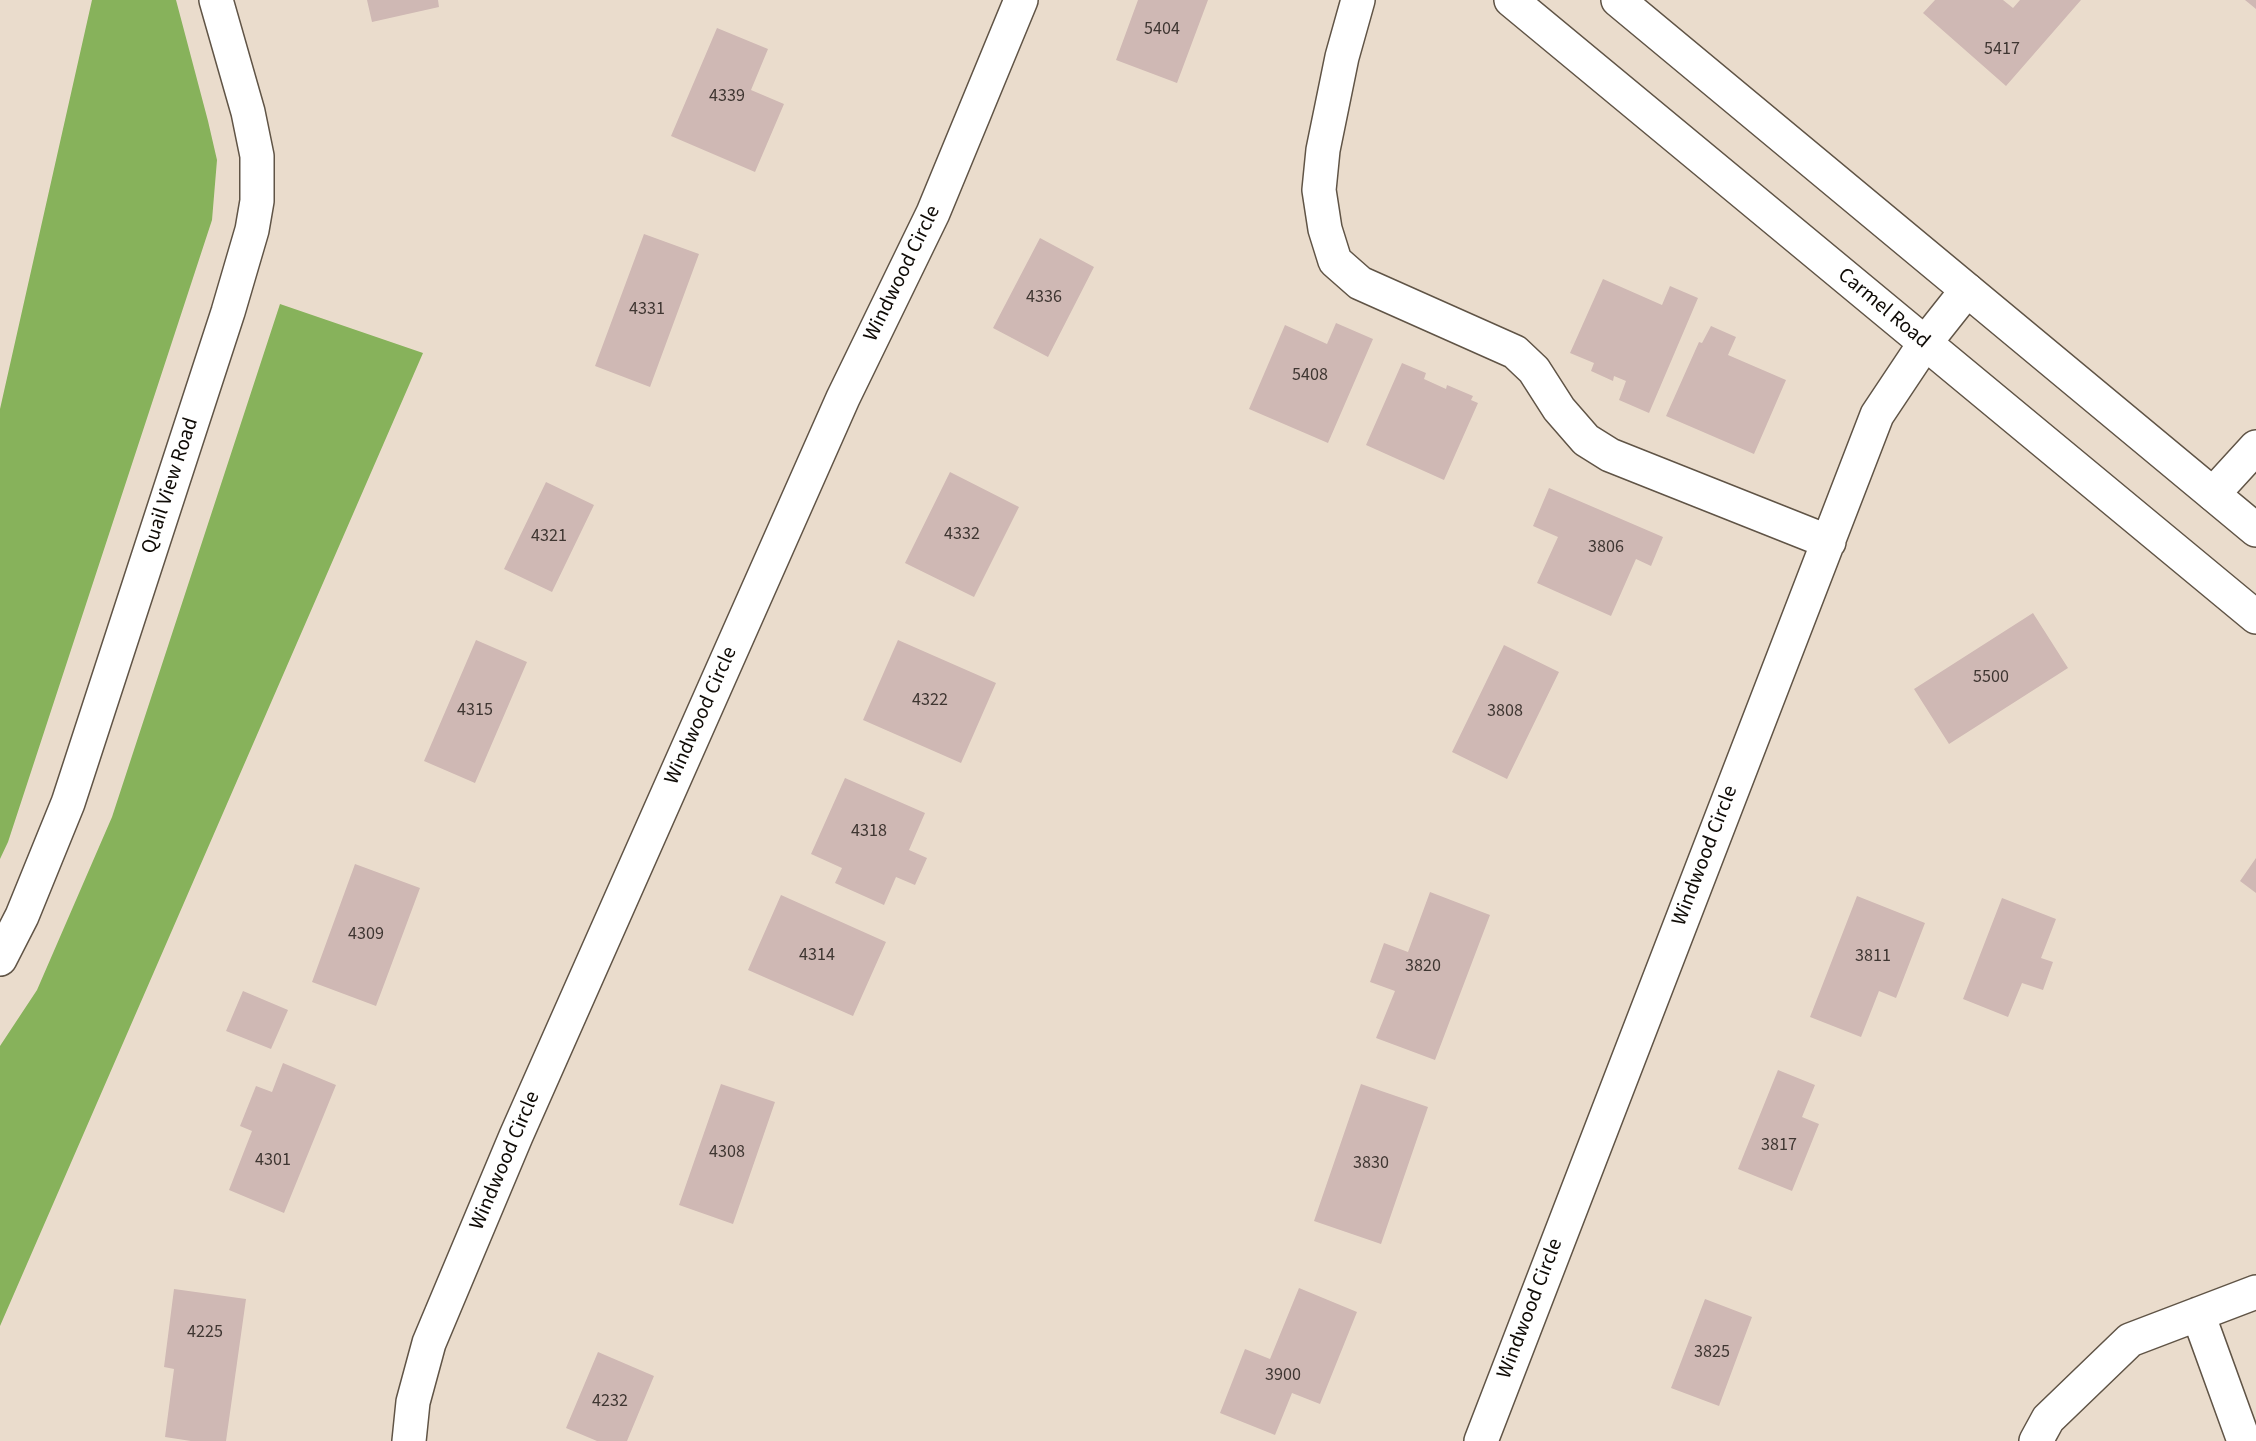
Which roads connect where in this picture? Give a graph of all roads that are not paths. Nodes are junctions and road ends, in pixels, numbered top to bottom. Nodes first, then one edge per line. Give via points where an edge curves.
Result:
1 (216, 0) edge
2 (1021, 0) edge
3 (1358, 0) edge
4 (1511, 0) edge
5 (1618, 0) edge
6 (1966, 290) junction
7 (1925, 343) junction
8 (2256, 447) edge
9 (2213, 494) junction
10 (2256, 530) edge
11 (1829, 542) junction
12 (2256, 617) edge
13 (0, 959) edge
14 (2256, 1292) edge
15 (2198, 1314) junction
16 (410, 1441) edge
17 (1481, 1441) edge
18 (2036, 1441) edge
19 (2244, 1441) edge

1 - 13 street, Quail View Road via 257,156 257,201 252,230 68,803
2 - 16 street, Windwood Circle via 933,213 843,398 516,1136 429,1343 413,1402
3 - 11 street via 1342,57 1319,190 1335,261 1360,282 1515,352 1534,370 1559,409 1586,440 1610,455
4 - 7 street, Carmel Road
5 - 6 street
6 - 7 street, Windwood Circle
6 - 9 street
7 - 11 street, Windwood Circle via 1877,415
7 - 12 street, Carmel Road
8 - 9 street
9 - 10 street
11 - 17 street, Windwood Circle
14 - 15 street
15 - 18 street via 2130,1340 2048,1419
15 - 19 street

